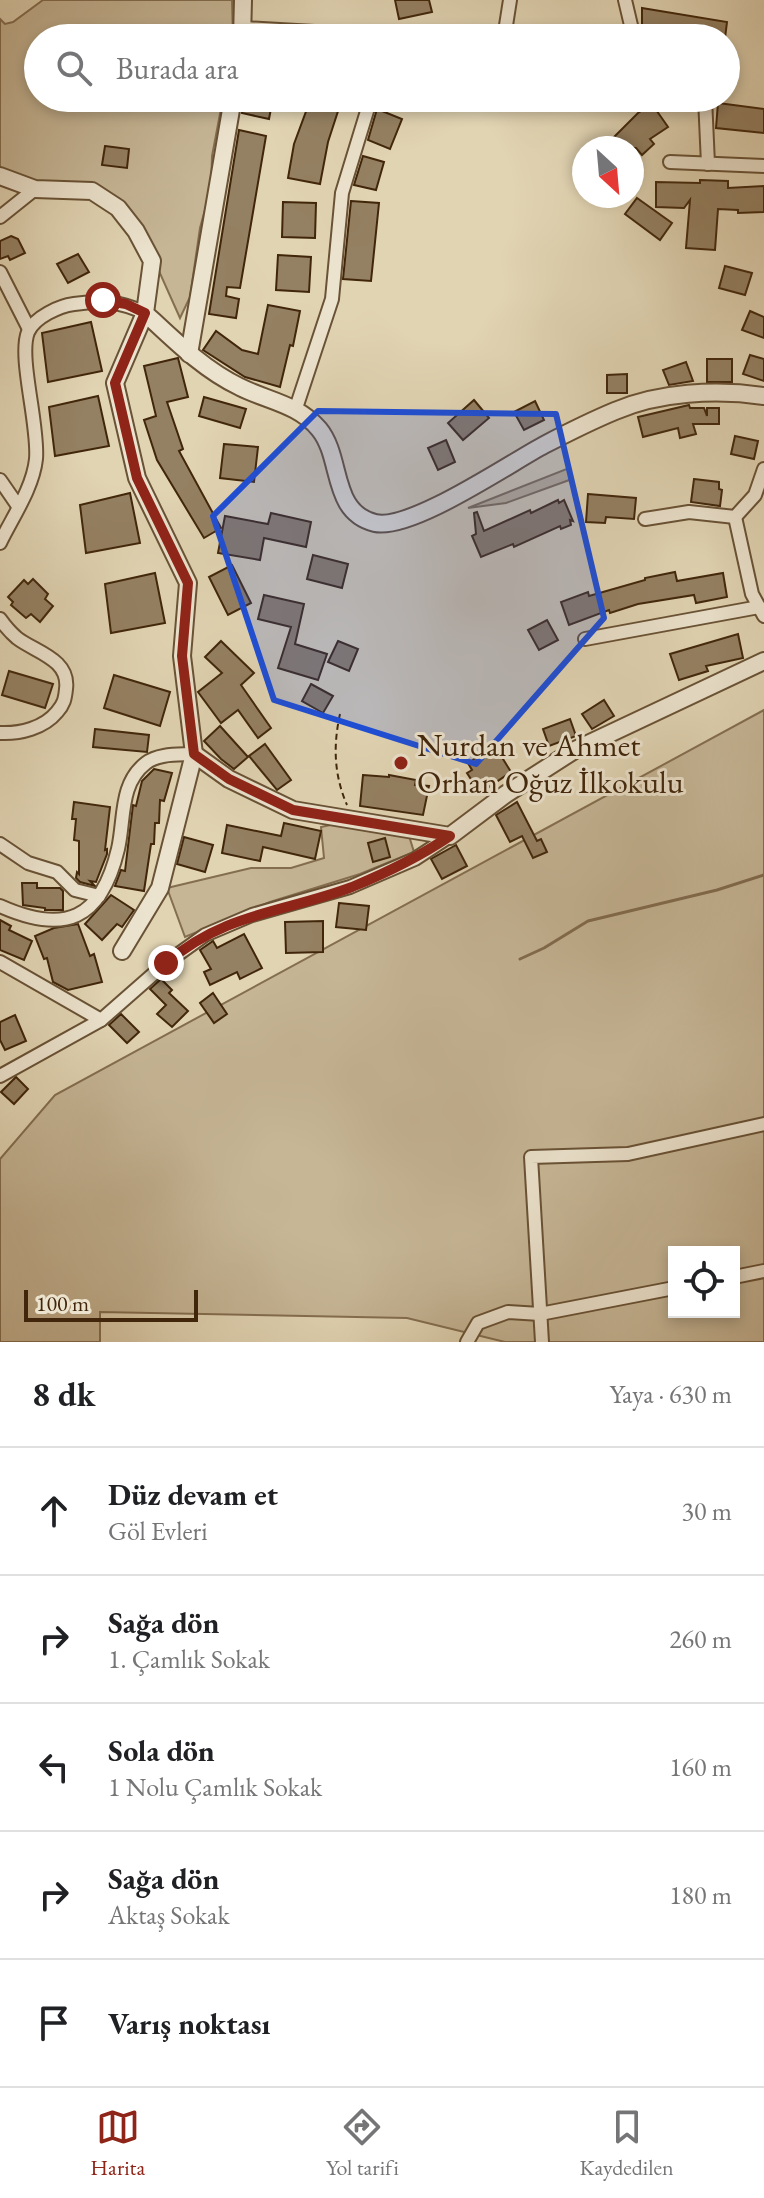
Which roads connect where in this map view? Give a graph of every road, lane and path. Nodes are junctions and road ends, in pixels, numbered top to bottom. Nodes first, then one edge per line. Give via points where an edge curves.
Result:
1 (243, 0) edge
2 (510, 0) edge
3 (625, 0) edge
4 (243, 24) edge
5 (506, 24) edge
6 (631, 24) edge
7 (231, 112) edge
8 (367, 112) edge
9 (706, 112) edge
10 (670, 162) dead end
11 (708, 164) junction
12 (764, 166) edge
13 (0, 176) edge
14 (35, 189) junction
15 (0, 217) edge
16 (0, 272) edge
17 (145, 313) junction
18 (29, 329) junction
19 (189, 354) junction
20 (764, 396) edge
21 (296, 408) junction
22 (764, 469) edge
23 (0, 480) edge
24 (18, 506) junction
25 (735, 517) junction
26 (645, 519) dead end
27 (0, 543) edge
28 (762, 612) edge
29 (0, 619) edge
30 (585, 639) dead end
31 (764, 661) edge
32 (340, 714) dead end
33 (0, 733) edge
34 (194, 754) junction
35 (351, 813) dead end
36 (450, 836) junction
37 (0, 844) edge
38 (99, 896) junction
39 (0, 906) edge
40 (122, 951) dead end
41 (0, 962) edge
42 (101, 1020) junction
43 (0, 1076) edge
44 (764, 1124) edge
45 (764, 1271) edge
46 (740, 1276) edge
47 (668, 1289) edge
48 (540, 1314) junction
49 (467, 1342) edge
50 (542, 1342) edge

1 - 4 street
2 - 5 street
3 - 6 street
7 - 19 street
8 - 21 street via 342,193 332,299
9 - 11 street
10 - 11 street
11 - 12 street
13 - 14 street
14 - 15 street
14 - 17 street via 92,191 118,208 152,261
16 - 18 street
17 - 18 street via 103,300 68,304
17 - 19 street
17 - 34 street via 115,383 137,478 188,583 182,656
18 - 24 street via 24,348 36,462
19 - 21 street via 239,387
20 - 21 street via 707,392 637,403 542,446 414,515 376,523 345,502 330,446
22 - 25 street via 755,495
23 - 24 street
24 - 27 street
25 - 26 street via 689,512
25 - 28 street via 752,594
28 - 30 street
29 - 33 street via 18,639 59,664 67,681 64,704 53,717 34,728
31 - 36 street via 573,751
32 - 35 path via 335,764
34 - 36 street via 229,779 293,810
34 - 38 street via 148,761 132,777 118,847
34 - 40 street via 160,888
36 - 42 street via 415,859 350,887 252,915 205,935
37 - 38 street via 28,863 57,872 75,890
38 - 39 street via 82,914 64,921 36,920
41 - 42 street
42 - 43 street
44 - 48 street via 628,1154 531,1157
45 - 46 street
47 - 48 street
48 - 49 street via 508,1312 478,1323
48 - 50 street

